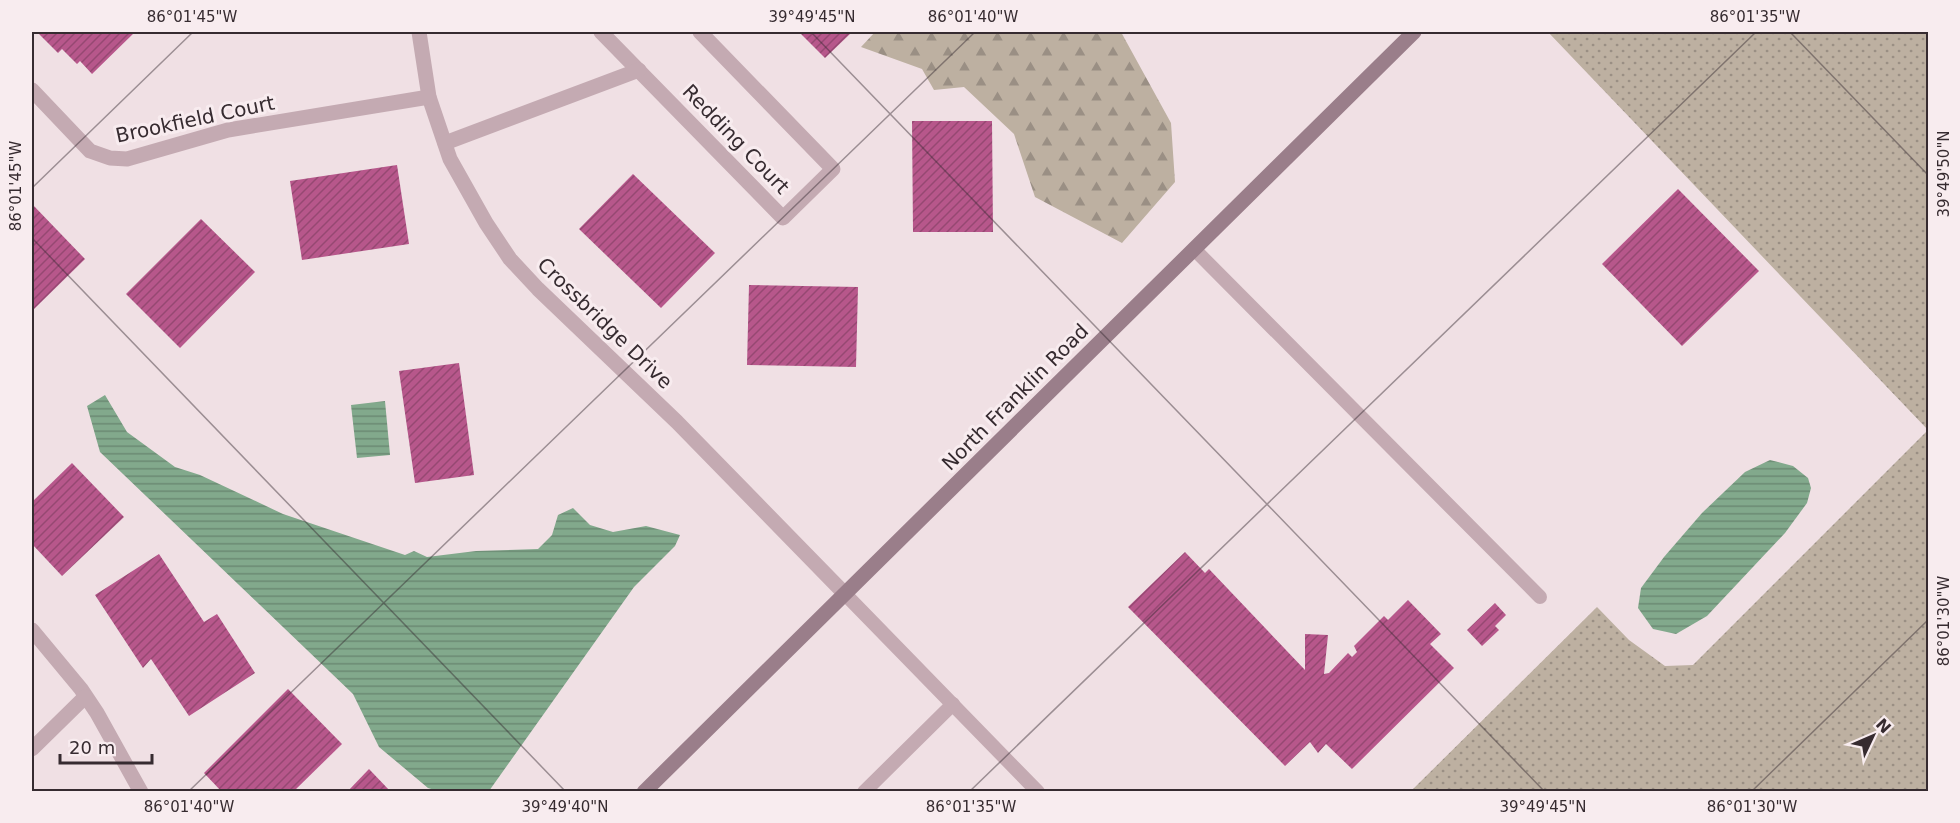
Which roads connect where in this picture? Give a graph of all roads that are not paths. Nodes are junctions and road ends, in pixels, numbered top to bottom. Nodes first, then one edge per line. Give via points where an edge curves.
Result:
1 (419, 32) edge
2 (601, 32) edge
3 (700, 32) edge
4 (1414, 32) edge
5 (639, 70) junction
6 (32, 90) edge
7 (429, 97) junction
8 (445, 143) junction
9 (1194, 249) junction
10 (845, 594) junction
11 (1540, 597) dead end
12 (32, 630) edge
13 (85, 697) junction
14 (953, 704) junction
15 (32, 749) edge
16 (141, 792) edge
17 (644, 792) edge
18 (864, 792) edge
19 (1038, 792) edge

1 - 7 street, Crossbridge Drive
2 - 5 street, Redding Court
3 - 5 street, Redding Court via 833,169 783,218
4 - 9 main road, North Franklin Road
5 - 8 street
6 - 7 street, Brookfield Court via 90,151 127,159 228,130
7 - 8 street, Crossbridge Drive
8 - 10 street, Crossbridge Drive via 486,223 521,271 677,422
9 - 10 main road, North Franklin Road
9 - 11 lane
10 - 14 lane
10 - 17 main road, North Franklin Road
12 - 13 street
13 - 15 street
13 - 16 street
14 - 18 lane
14 - 19 lane

